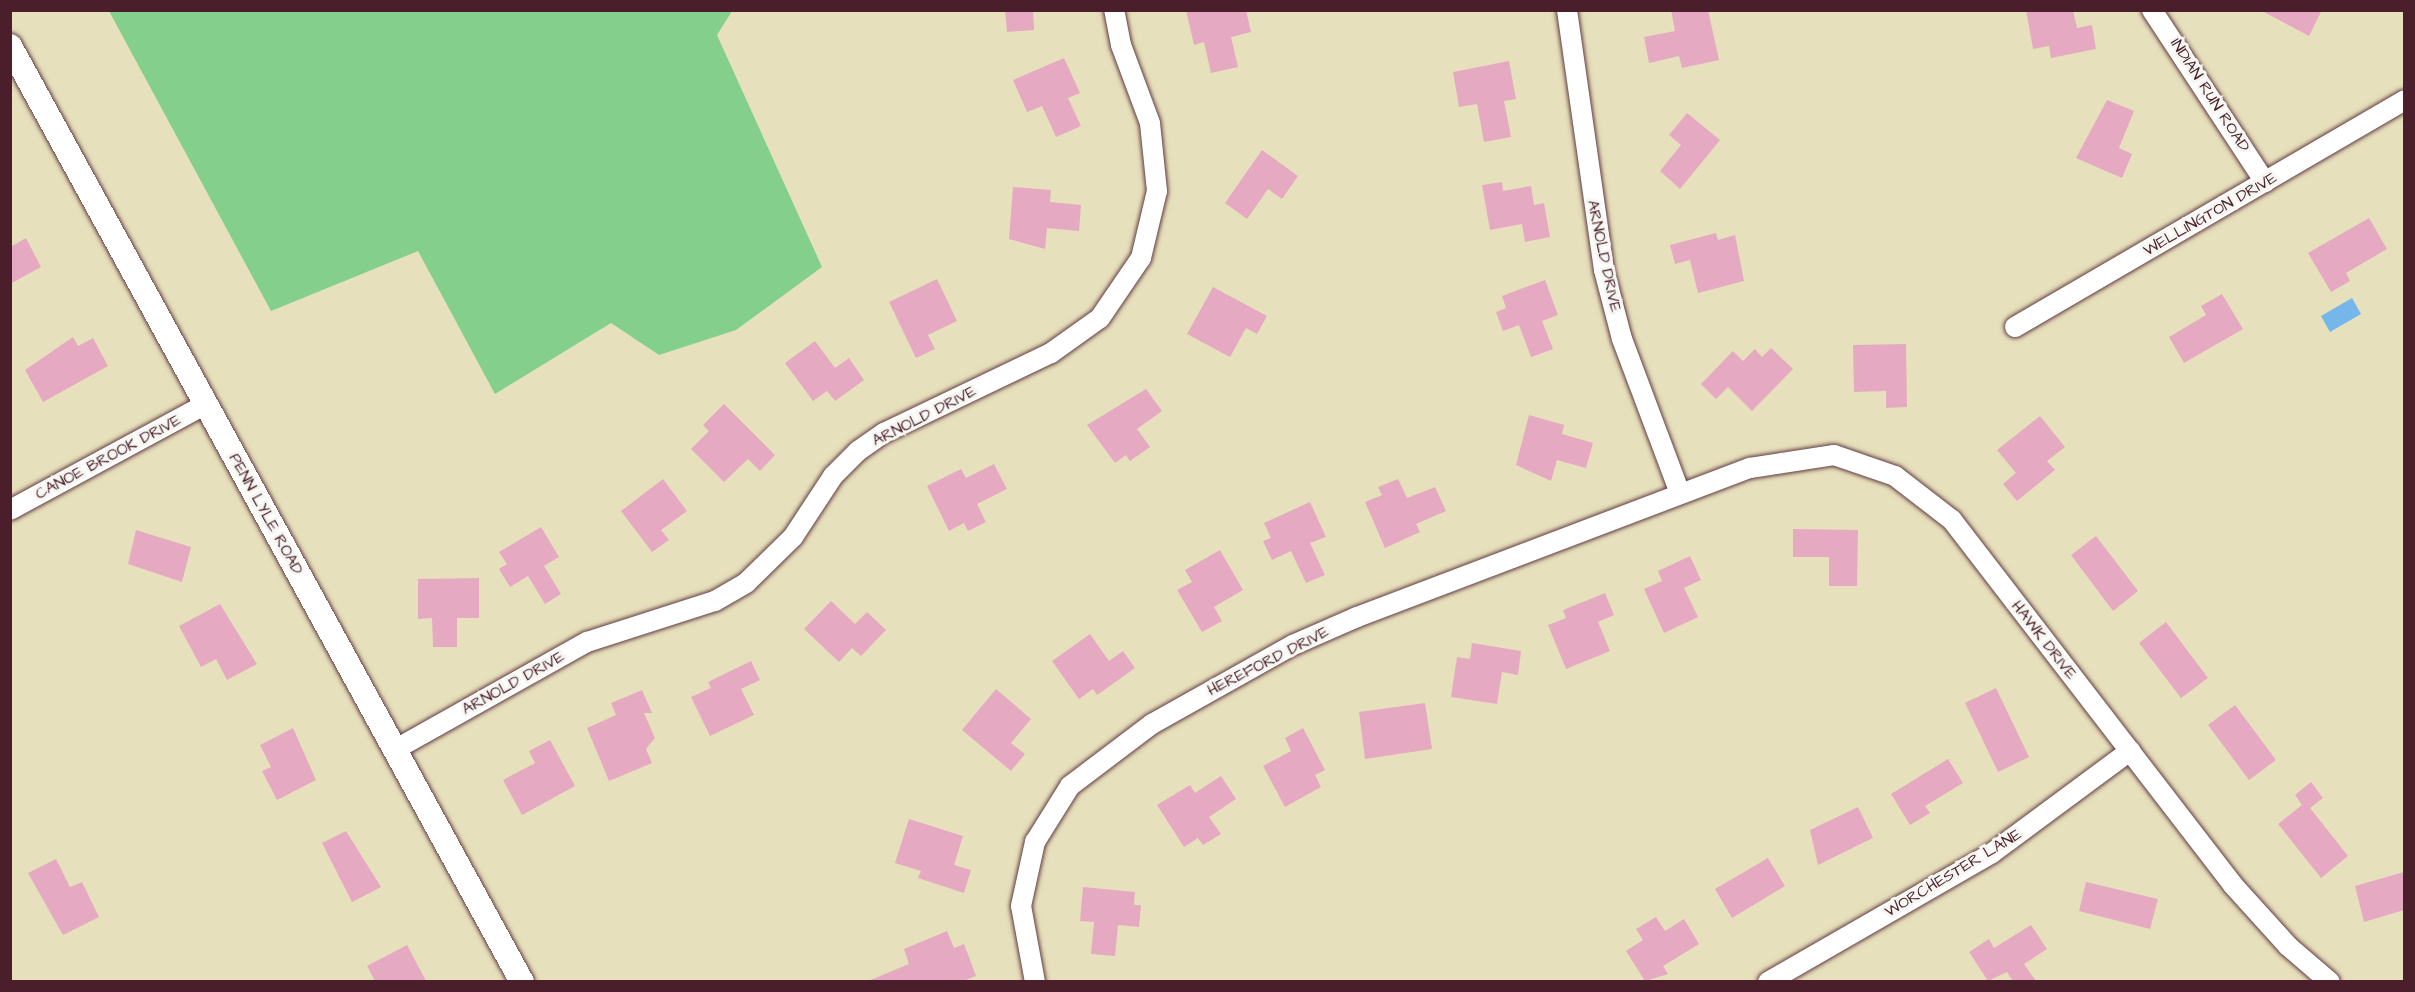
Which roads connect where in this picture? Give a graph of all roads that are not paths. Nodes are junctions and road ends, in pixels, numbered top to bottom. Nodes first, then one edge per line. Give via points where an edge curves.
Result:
1 (1114, 10) edge
2 (1568, 10) edge
3 (2152, 10) edge
4 (10, 46) edge
5 (2404, 101) edge
6 (2265, 182) junction
7 (2015, 327) dead end
8 (206, 404) junction
9 (1680, 493) junction
10 (10, 510) edge
11 (396, 749) junction
12 (2130, 751) junction
13 (522, 981) edge
14 (1035, 981) edge
15 (1768, 981) edge
16 (2331, 981) edge

1 - 11 street, ARNOLD DRIVE via 1121,45 1150,123 1157,192 1141,258 1100,318 1051,353 884,433 858,451 833,476 793,537 746,583 715,601 587,642
2 - 9 street, ARNOLD DRIVE via 1604,270 1622,339
3 - 6 street, INDIAN RUN ROAD
4 - 8 street, PENN LYLE ROAD
5 - 6 street, WELLINGTON DRIVE
6 - 7 street, WELLINGTON DRIVE
8 - 10 street, CANOE BROOK DRIVE
8 - 11 street, PENN LYLE ROAD
9 - 12 street, HAWK DRIVE via 1750,468 1805,457 1834,455 1895,476 1952,520
9 - 14 street, HEREFORD DRIVE via 1293,645 1172,712 1091,766 1050,812 1025,873 1023,939
11 - 13 street, PENN LYLE ROAD
12 - 15 street, WORCHESTER LANE via 1992,853
12 - 16 street, HAWK DRIVE via 2250,906

